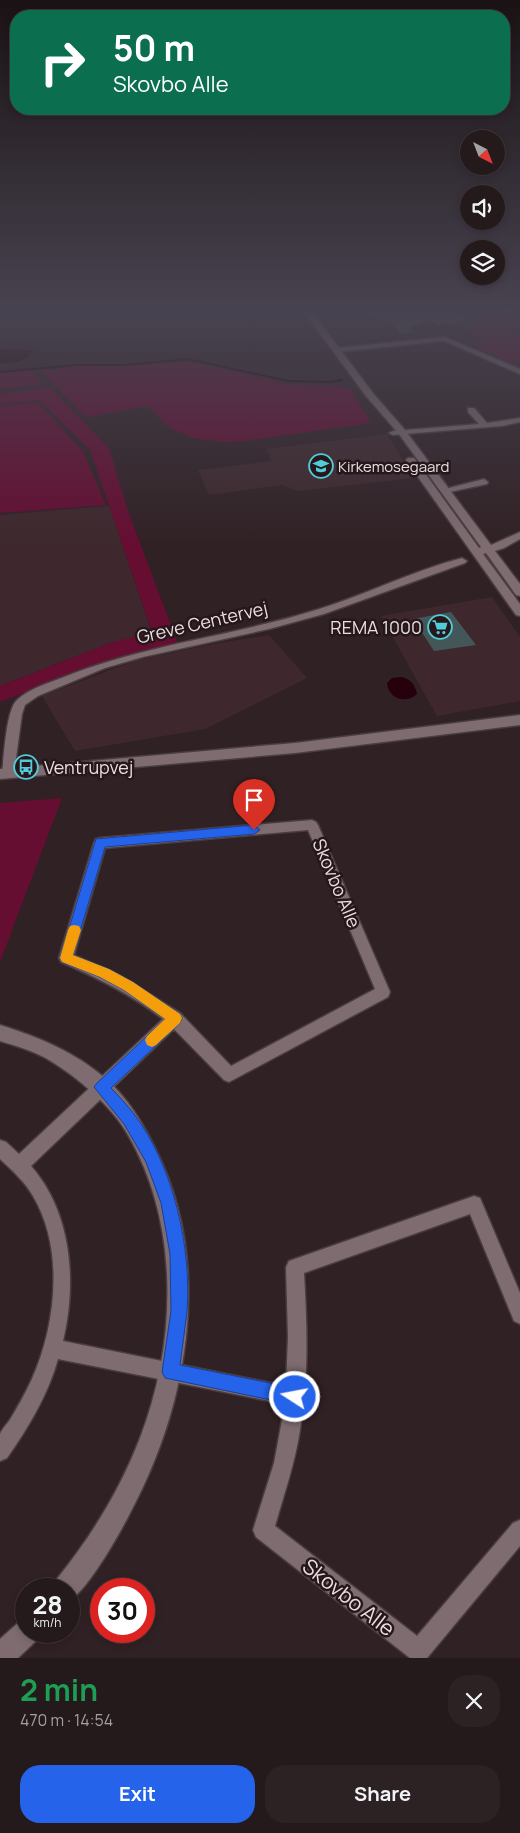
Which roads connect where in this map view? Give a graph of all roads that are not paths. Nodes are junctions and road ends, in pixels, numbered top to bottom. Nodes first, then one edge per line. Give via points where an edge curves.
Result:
1 (366, 390) edge
2 (471, 410) dead end
3 (520, 420) edge
4 (485, 425) junction
5 (398, 432) junction
6 (484, 482) dead end
7 (445, 490) junction
8 (520, 535) edge
9 (489, 549) junction
10 (476, 552) junction
11 (462, 561) dead end
12 (520, 592) edge
13 (520, 612) edge
14 (520, 720) edge
15 (4, 774) edge
16 (175, 1018) junction
17 (0, 1033) edge
18 (102, 1087) junction
19 (0, 1148) edge
20 (20, 1165) junction
21 (520, 1315) edge
22 (52, 1348) junction
23 (171, 1372) junction
24 (295, 1397) junction
25 (0, 1451) edge
26 (520, 1530) edge
27 (74, 1578) edge
28 (15, 1643) edge
29 (0, 1657) edge

1 - 5 street
2 - 4 street
3 - 4 street
4 - 5 street
5 - 7 street
5 - 10 street via 431,490
6 - 7 street
7 - 9 street
8 - 9 street
9 - 10 street
9 - 12 street
10 - 13 street
11 - 15 street, Greve Centervej via 320,612 142,654 101,666 34,693 20,703
14 - 15 street, Greve Centervej via 295,748
16 - 16 street, Skovbo Alle via 112,977 66,958 100,843 312,825 383,992 229,1075
16 - 18 street
17 - 18 street via 56,1054
18 - 20 street
18 - 23 street via 129,1119 152,1158 168,1203 178,1254 179,1311
19 - 20 street
20 - 22 street via 40,1191 54,1224 61,1262 61,1303
21 - 24 street, Skovbo Alle via 474,1204 295,1267 299,1327
22 - 23 street
22 - 25 street via 39,1385
23 - 24 street
23 - 27 street via 153,1435 126,1499 88,1562
24 - 26 street, Skovbo Alle via 286,1453 263,1530 419,1651
28 - 29 street

